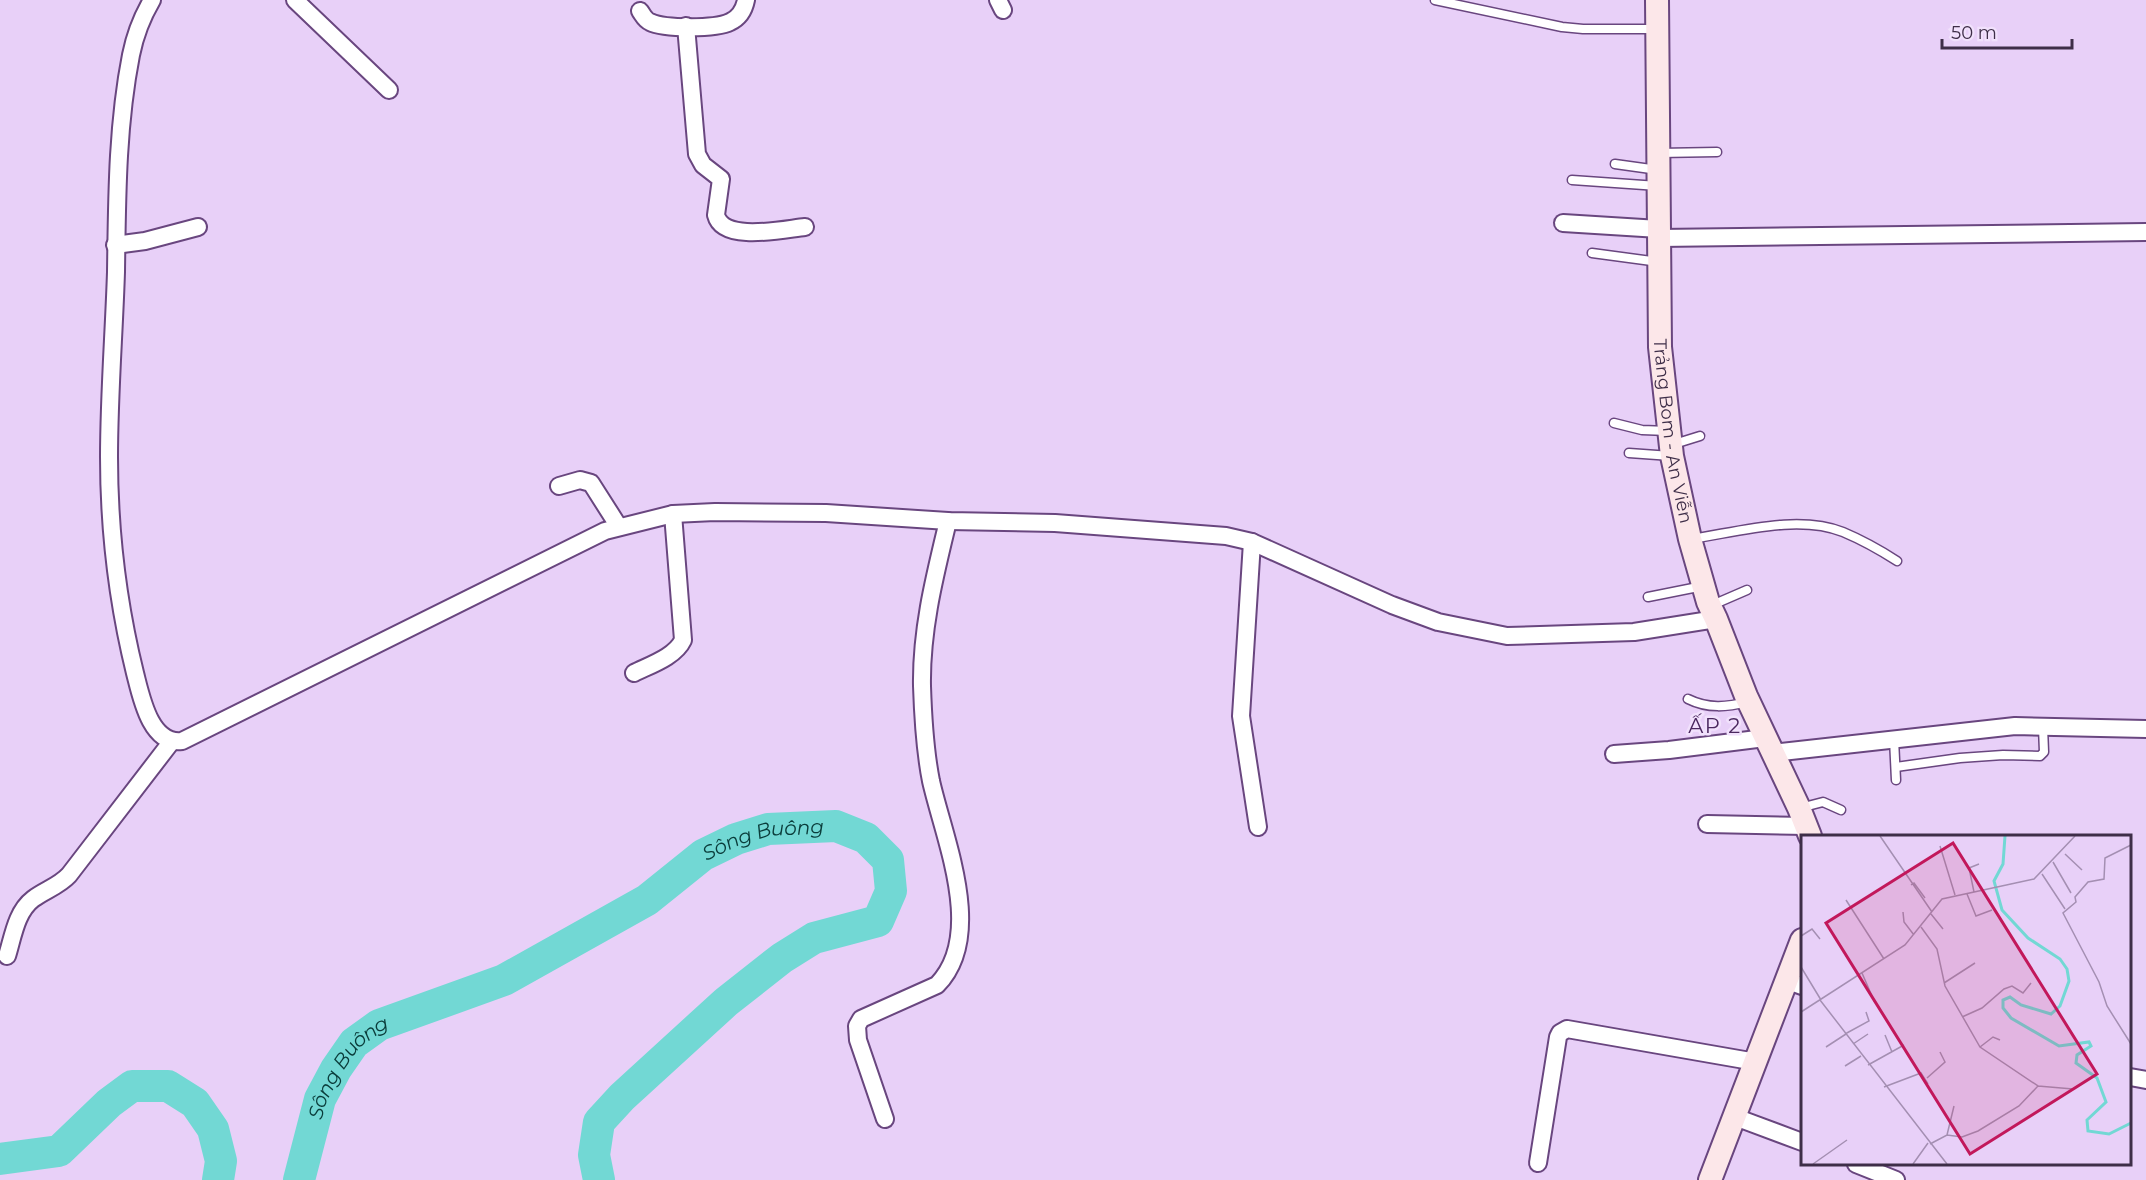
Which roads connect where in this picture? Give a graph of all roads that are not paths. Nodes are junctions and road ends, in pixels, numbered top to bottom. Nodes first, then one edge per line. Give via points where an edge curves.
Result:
1 (152, 0) edge
2 (295, 0) edge
3 (746, 0) edge
4 (1435, 0) edge
5 (1657, 0) edge
6 (640, 11) dead end
7 (686, 26) junction
8 (1657, 29) junction
9 (389, 90) dead end
10 (1717, 152) dead end
11 (1615, 164) dead end
12 (1658, 169) junction
13 (1572, 180) dead end
14 (1563, 223) dead end
15 (198, 227) dead end
16 (805, 227) dead end
17 (2146, 232) edge
18 (1659, 234) junction
19 (116, 245) junction
20 (1592, 252) dead end
21 (1659, 262) junction
22 (1614, 423) dead end
23 (1701, 436) dead end
24 (1670, 444) junction
25 (1629, 453) dead end
26 (560, 486) dead end
27 (673, 514) junction
28 (948, 520) junction
29 (619, 527) junction
30 (1690, 539) junction
31 (1252, 542) junction
32 (1897, 561) dead end
33 (1748, 590) dead end
34 (1648, 597) dead end
35 (1710, 603) junction
36 (634, 674) dead end
37 (1688, 699) dead end
38 (1748, 702) junction
39 (2043, 727) junction
40 (2146, 729) edge
41 (1894, 739) junction
42 (172, 741) junction
43 (1769, 746) junction
44 (1614, 754) dead end
45 (1896, 767) junction
46 (1896, 780) dead end
47 (1841, 810) dead end
48 (1707, 824) dead end
49 (1805, 824) edge
50 (1258, 827) dead end
51 (1801, 951) edge
52 (7, 956) dead end
53 (1795, 983) edge
54 (1756, 1062) junction
55 (2131, 1077) edge
56 (2146, 1080) edge
57 (1735, 1117) junction
58 (885, 1119) dead end
59 (1801, 1141) edge
60 (1538, 1163) dead end
61 (1858, 1165) edge
62 (1710, 1180) edge
63 (1896, 1180) edge

1 - 19 street via 137,30 131,55 118,152
2 - 9 street
3 - 7 street via 744,9 732,21
4 - 8 lane via 1562,27
5 - 8 main road, Trảng Bom - An Viễn
6 - 7 street via 647,21 662,26
7 - 16 street via 697,154 703,165 721,179 717,219 734,231
8 - 12 main road, Trảng Bom - An Viễn
10 - 12 lane
11 - 12 lane
12 - 13 lane
12 - 18 main road, Trảng Bom - An Viễn
14 - 18 street
15 - 19 street
17 - 18 street
18 - 21 main road, Trảng Bom - An Viễn
19 - 42 street via 109,460 112,528 129,646 140,692 154,726
20 - 21 lane
21 - 24 main road, Trảng Bom - An Viễn via 1660,347
22 - 24 lane via 1642,430
23 - 24 lane
24 - 25 lane
24 - 30 main road, Trảng Bom - An Viễn
26 - 29 street via 580,480 591,483
27 - 28 street via 826,513
27 - 29 street
27 - 36 street via 683,640 674,652
28 - 31 street via 1169,530
28 - 58 street via 930,596 922,687 931,778 960,897 960,917 955,954 945,977 937,985 861,1018 857,1026 858,1040
29 - 42 street via 182,741
30 - 32 lane via 1776,525 1824,527 1842,532
30 - 35 main road, Trảng Bom - An Viễn
31 - 35 street via 1438,622 1507,636 1634,632
31 - 50 street via 1241,716
33 - 35 lane
34 - 35 lane
35 - 38 main road, Trảng Bom - An Viễn
37 - 38 lane via 1710,706
38 - 43 main road, Trảng Bom - An Viễn
39 - 40 street
39 - 41 street via 2016,726
39 - 45 lane via 2044,752 2040,756 1960,758
41 - 43 street
41 - 45 lane
42 - 52 street via 69,875 25,907
43 - 44 street
43 - 49 main road, Trảng Bom - An Viễn
45 - 46 lane
47 - 49 lane via 1823,802
48 - 49 street
51 - 53 main road
53 - 54 main road
54 - 57 main road
54 - 60 street via 1563,1030 1558,1037
55 - 56 street
57 - 59 street
57 - 62 main road
61 - 63 street

